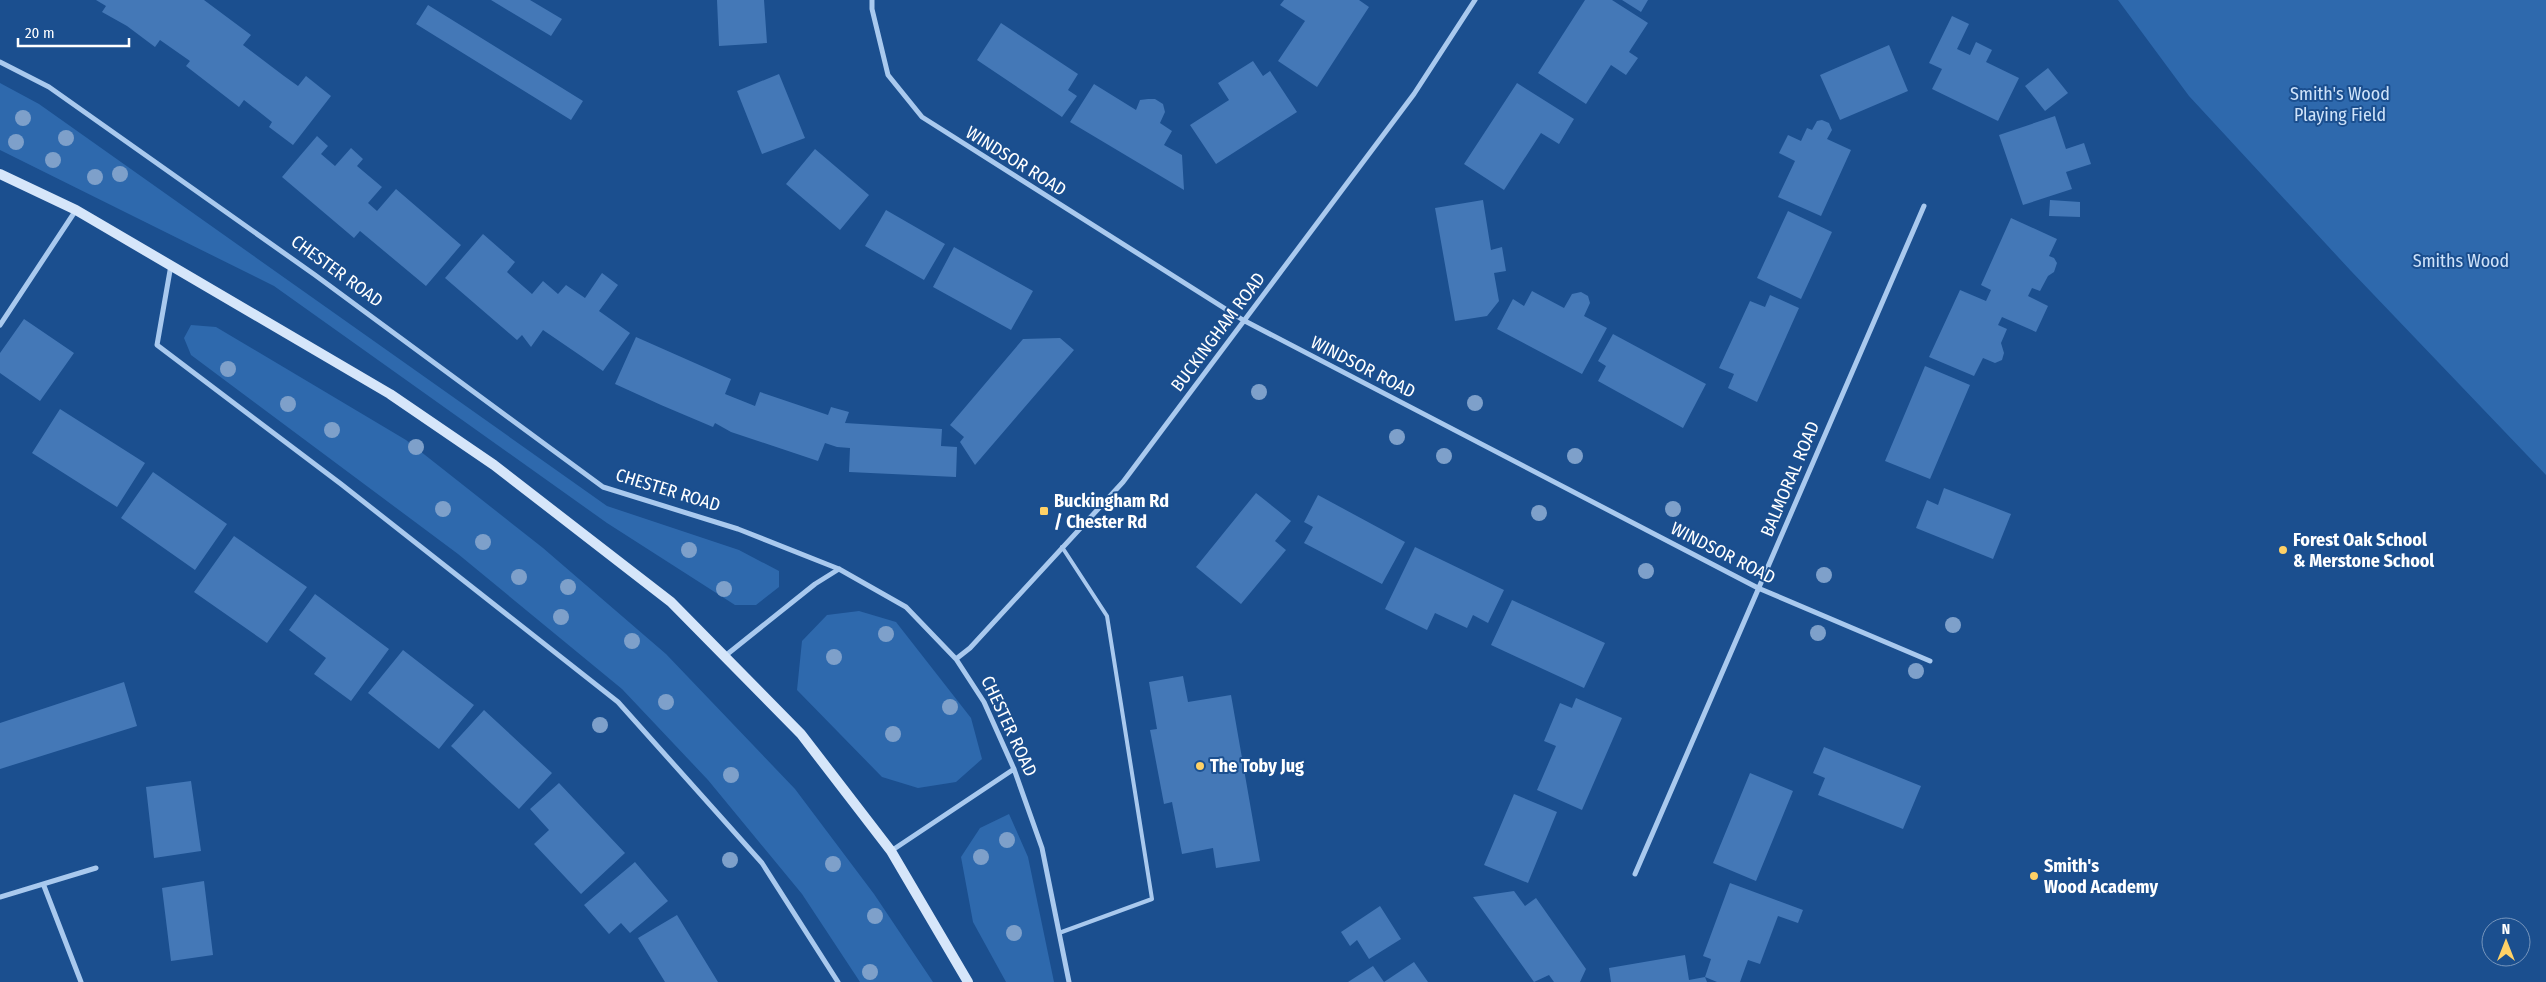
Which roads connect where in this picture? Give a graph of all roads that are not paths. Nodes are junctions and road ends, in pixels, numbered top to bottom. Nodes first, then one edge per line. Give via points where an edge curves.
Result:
1 (872, 0) edge
2 (1475, 0) edge
3 (0, 62) edge
4 (0, 174) edge
5 (1924, 206) dead end
6 (76, 210) junction
7 (171, 265) junction
8 (1243, 320) junction
9 (0, 325) edge
10 (1062, 547) junction
11 (839, 569) junction
12 (1758, 588) junction
13 (725, 656) junction
14 (956, 660) junction
15 (1930, 661) dead end
16 (1014, 769) junction
17 (891, 851) junction
18 (96, 868) dead end
19 (1635, 874) dead end
20 (44, 886) junction
21 (0, 897) edge
22 (1059, 933) junction
23 (81, 982) edge
24 (838, 982) edge
25 (968, 982) edge
26 (1069, 982) edge

1 - 8 street, WINDSOR ROAD via 888,75 922,117
2 - 8 street, BUCKINGHAM ROAD via 1414,94
3 - 11 street, CHESTER ROAD via 57,93 323,281 603,487 738,529
4 - 6 main road
5 - 12 street, BALMORAL ROAD
6 - 7 main road
6 - 9 street
7 - 13 main road via 390,394 494,466 671,602
7 - 24 street via 157,345 349,490 618,702 762,863
8 - 10 street, BUCKINGHAM ROAD via 1123,482
8 - 12 street, WINDSOR ROAD
10 - 14 street, BUCKINGHAM ROAD
10 - 22 lane via 1107,616 1152,899
11 - 13 street via 815,584
11 - 14 street, CHESTER ROAD via 906,607
12 - 15 street, WINDSOR ROAD
12 - 19 street, BALMORAL ROAD
13 - 17 main road via 801,734
14 - 16 street, CHESTER ROAD via 984,702
16 - 17 street
16 - 22 street, CHESTER ROAD via 1042,848
17 - 25 main road
18 - 20 street
20 - 21 street
20 - 23 street
22 - 26 street, CHESTER ROAD

